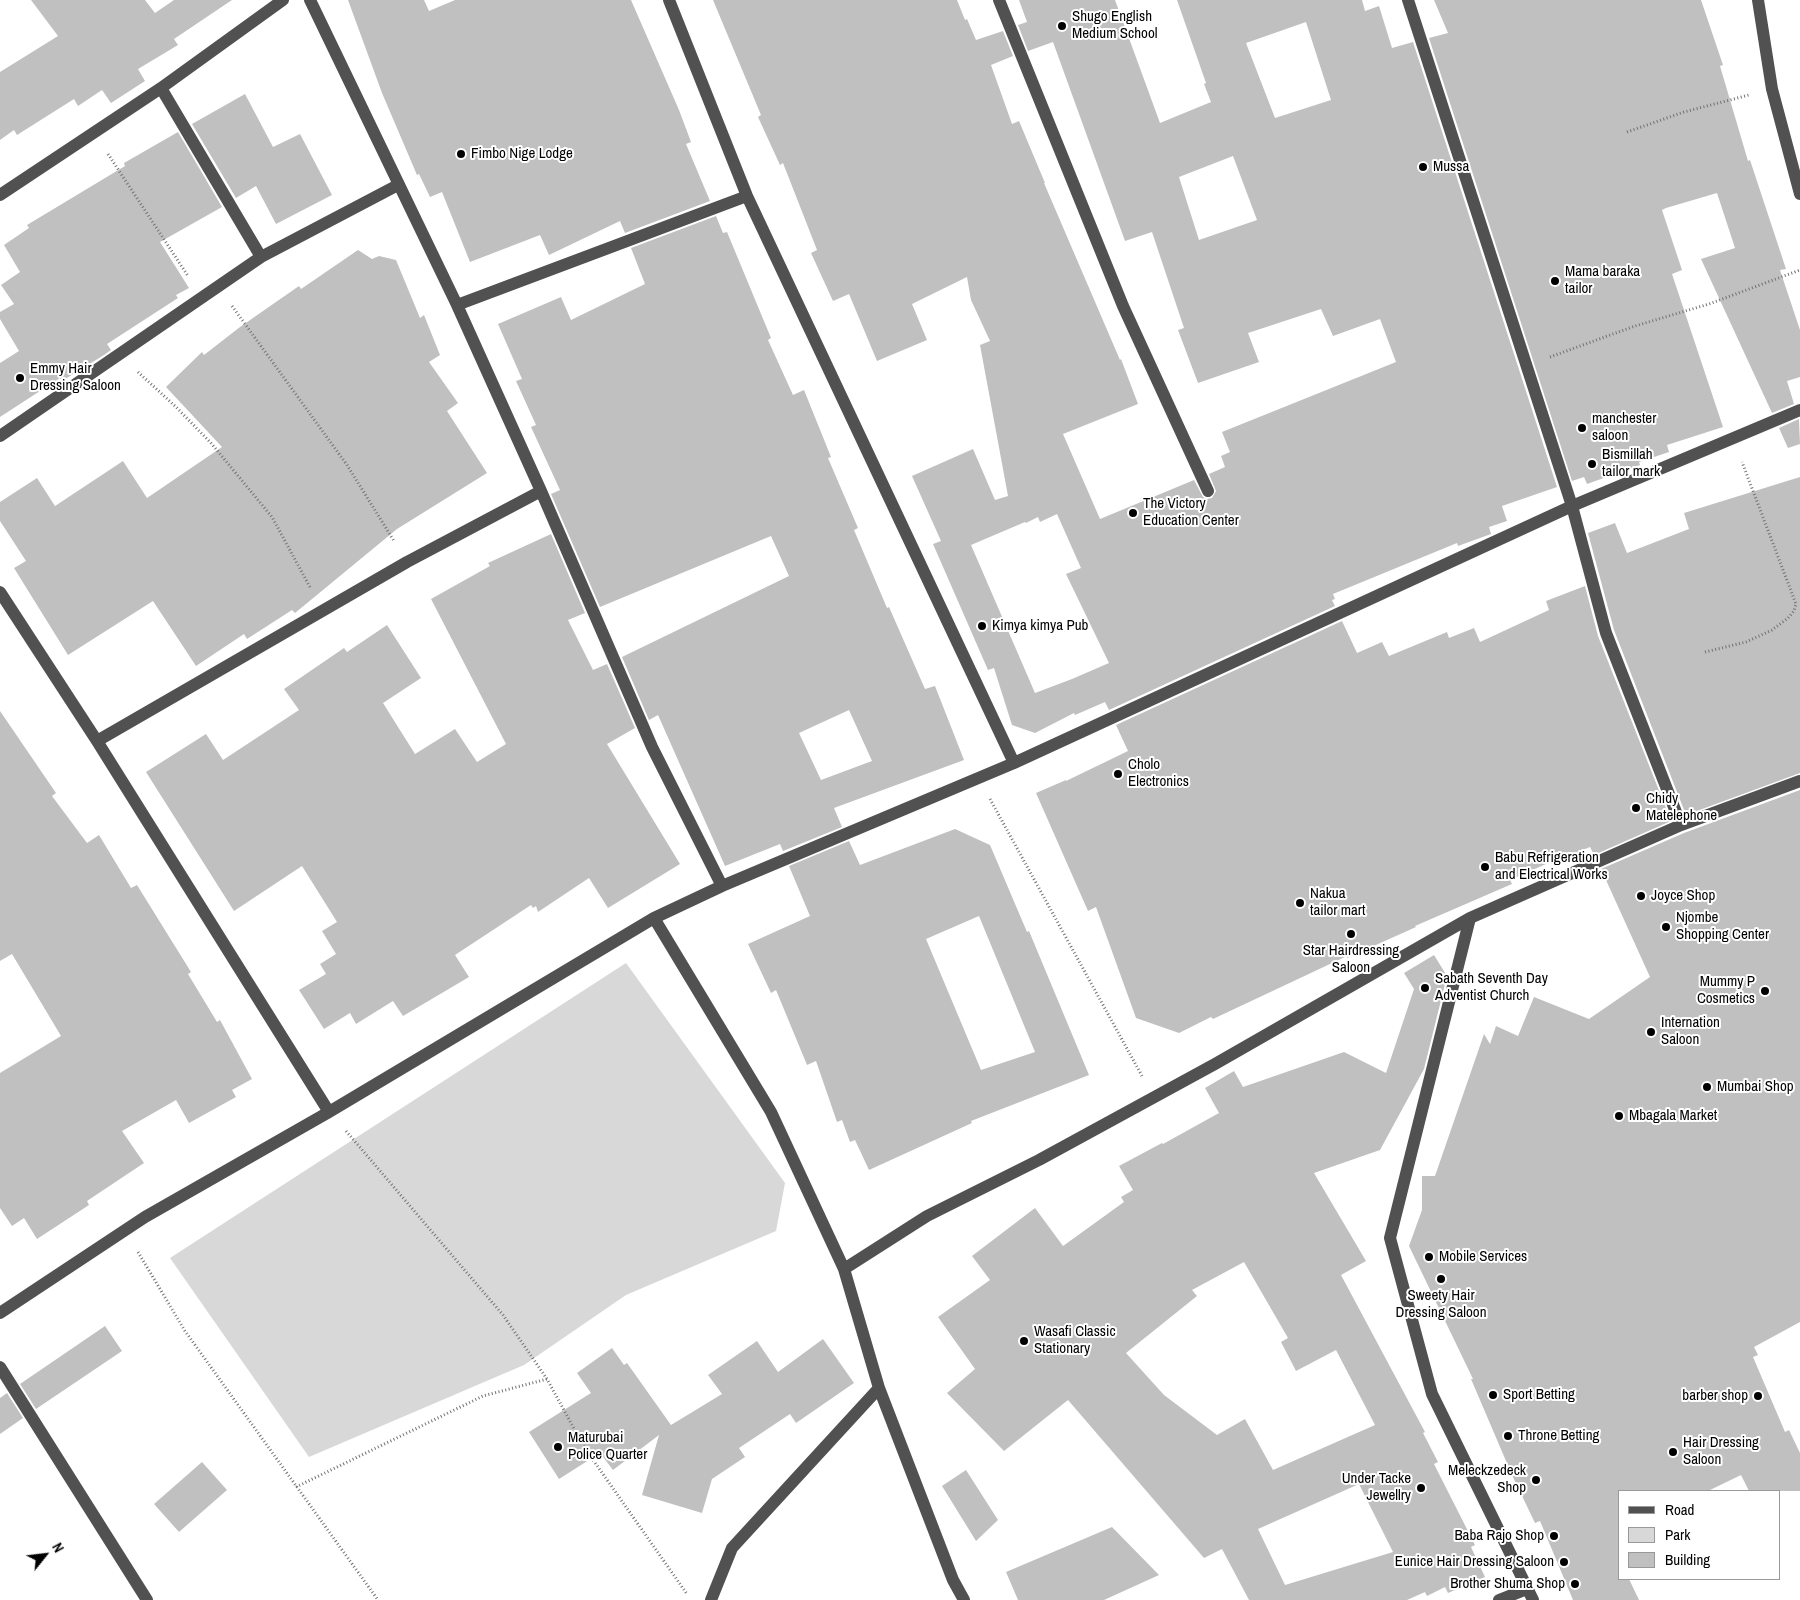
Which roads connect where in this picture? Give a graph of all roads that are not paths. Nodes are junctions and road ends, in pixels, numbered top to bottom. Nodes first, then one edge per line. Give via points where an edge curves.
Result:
1 (283, 0) edge
2 (310, 0) edge
3 (669, 0) edge
4 (999, 0) edge
5 (1408, 0) edge
6 (1758, 0) edge
7 (161, 88) junction
8 (398, 185) junction
9 (1800, 194) edge
10 (0, 195) edge
11 (747, 196) junction
12 (261, 257) junction
13 (457, 306) junction
14 (1800, 410) edge
15 (0, 435) edge
16 (1208, 491) dead end
17 (541, 492) junction
18 (1572, 506) junction
19 (0, 592) edge
20 (98, 741) junction
21 (1014, 762) junction
22 (1800, 781) edge
23 (1681, 825) junction
24 (722, 886) junction
25 (654, 918) junction
26 (1470, 918) junction
27 (330, 1112) junction
28 (844, 1269) junction
29 (0, 1313) edge
30 (0, 1367) edge
31 (879, 1388) junction
32 (1530, 1594) edge
33 (147, 1600) edge
34 (711, 1600) edge
35 (964, 1600) edge
36 (1500, 1600) edge

1 - 7 street
2 - 8 street
3 - 11 street
4 - 16 street via 1123,306
5 - 18 street
6 - 9 street via 1772,89
7 - 10 street
7 - 12 street
8 - 12 street
8 - 13 street
11 - 13 street
11 - 21 street
12 - 15 street
13 - 17 street
14 - 18 street
17 - 20 street via 408,562
17 - 24 street via 652,747
18 - 21 street
18 - 23 street via 1606,633
19 - 20 street
20 - 27 street
21 - 24 street
22 - 23 street
23 - 26 street
24 - 25 street
25 - 27 street
25 - 28 street via 770,1112
26 - 28 street via 1224,1059 1039,1160 927,1216
26 - 32 street via 1390,1238 1432,1394
27 - 29 street via 145,1217
28 - 31 street
30 - 33 street
31 - 34 street via 732,1548
31 - 35 street via 953,1580
32 - 36 street

